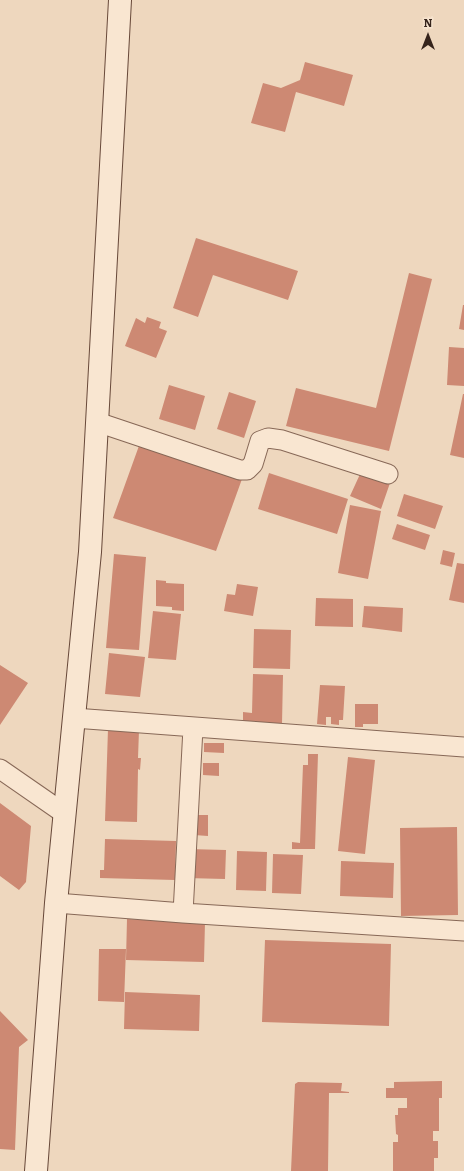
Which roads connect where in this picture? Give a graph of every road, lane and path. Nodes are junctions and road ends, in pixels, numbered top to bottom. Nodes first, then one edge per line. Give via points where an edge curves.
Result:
1 (120, 0) edge
2 (97, 422) junction
3 (388, 474) dead end
4 (74, 718) junction
5 (194, 728) junction
6 (464, 747) edge
7 (0, 770) edge
8 (65, 814) junction
9 (56, 904) junction
10 (183, 913) junction
11 (464, 930) edge
12 (36, 1171) edge

1 - 2 street
2 - 3 street via 240,470 247,470 253,464 260,441 268,438 282,440
2 - 4 street via 90,552
4 - 5 street
4 - 8 street
5 - 6 street
5 - 10 street
7 - 8 street
8 - 9 street
9 - 10 street
9 - 12 street
10 - 11 street

